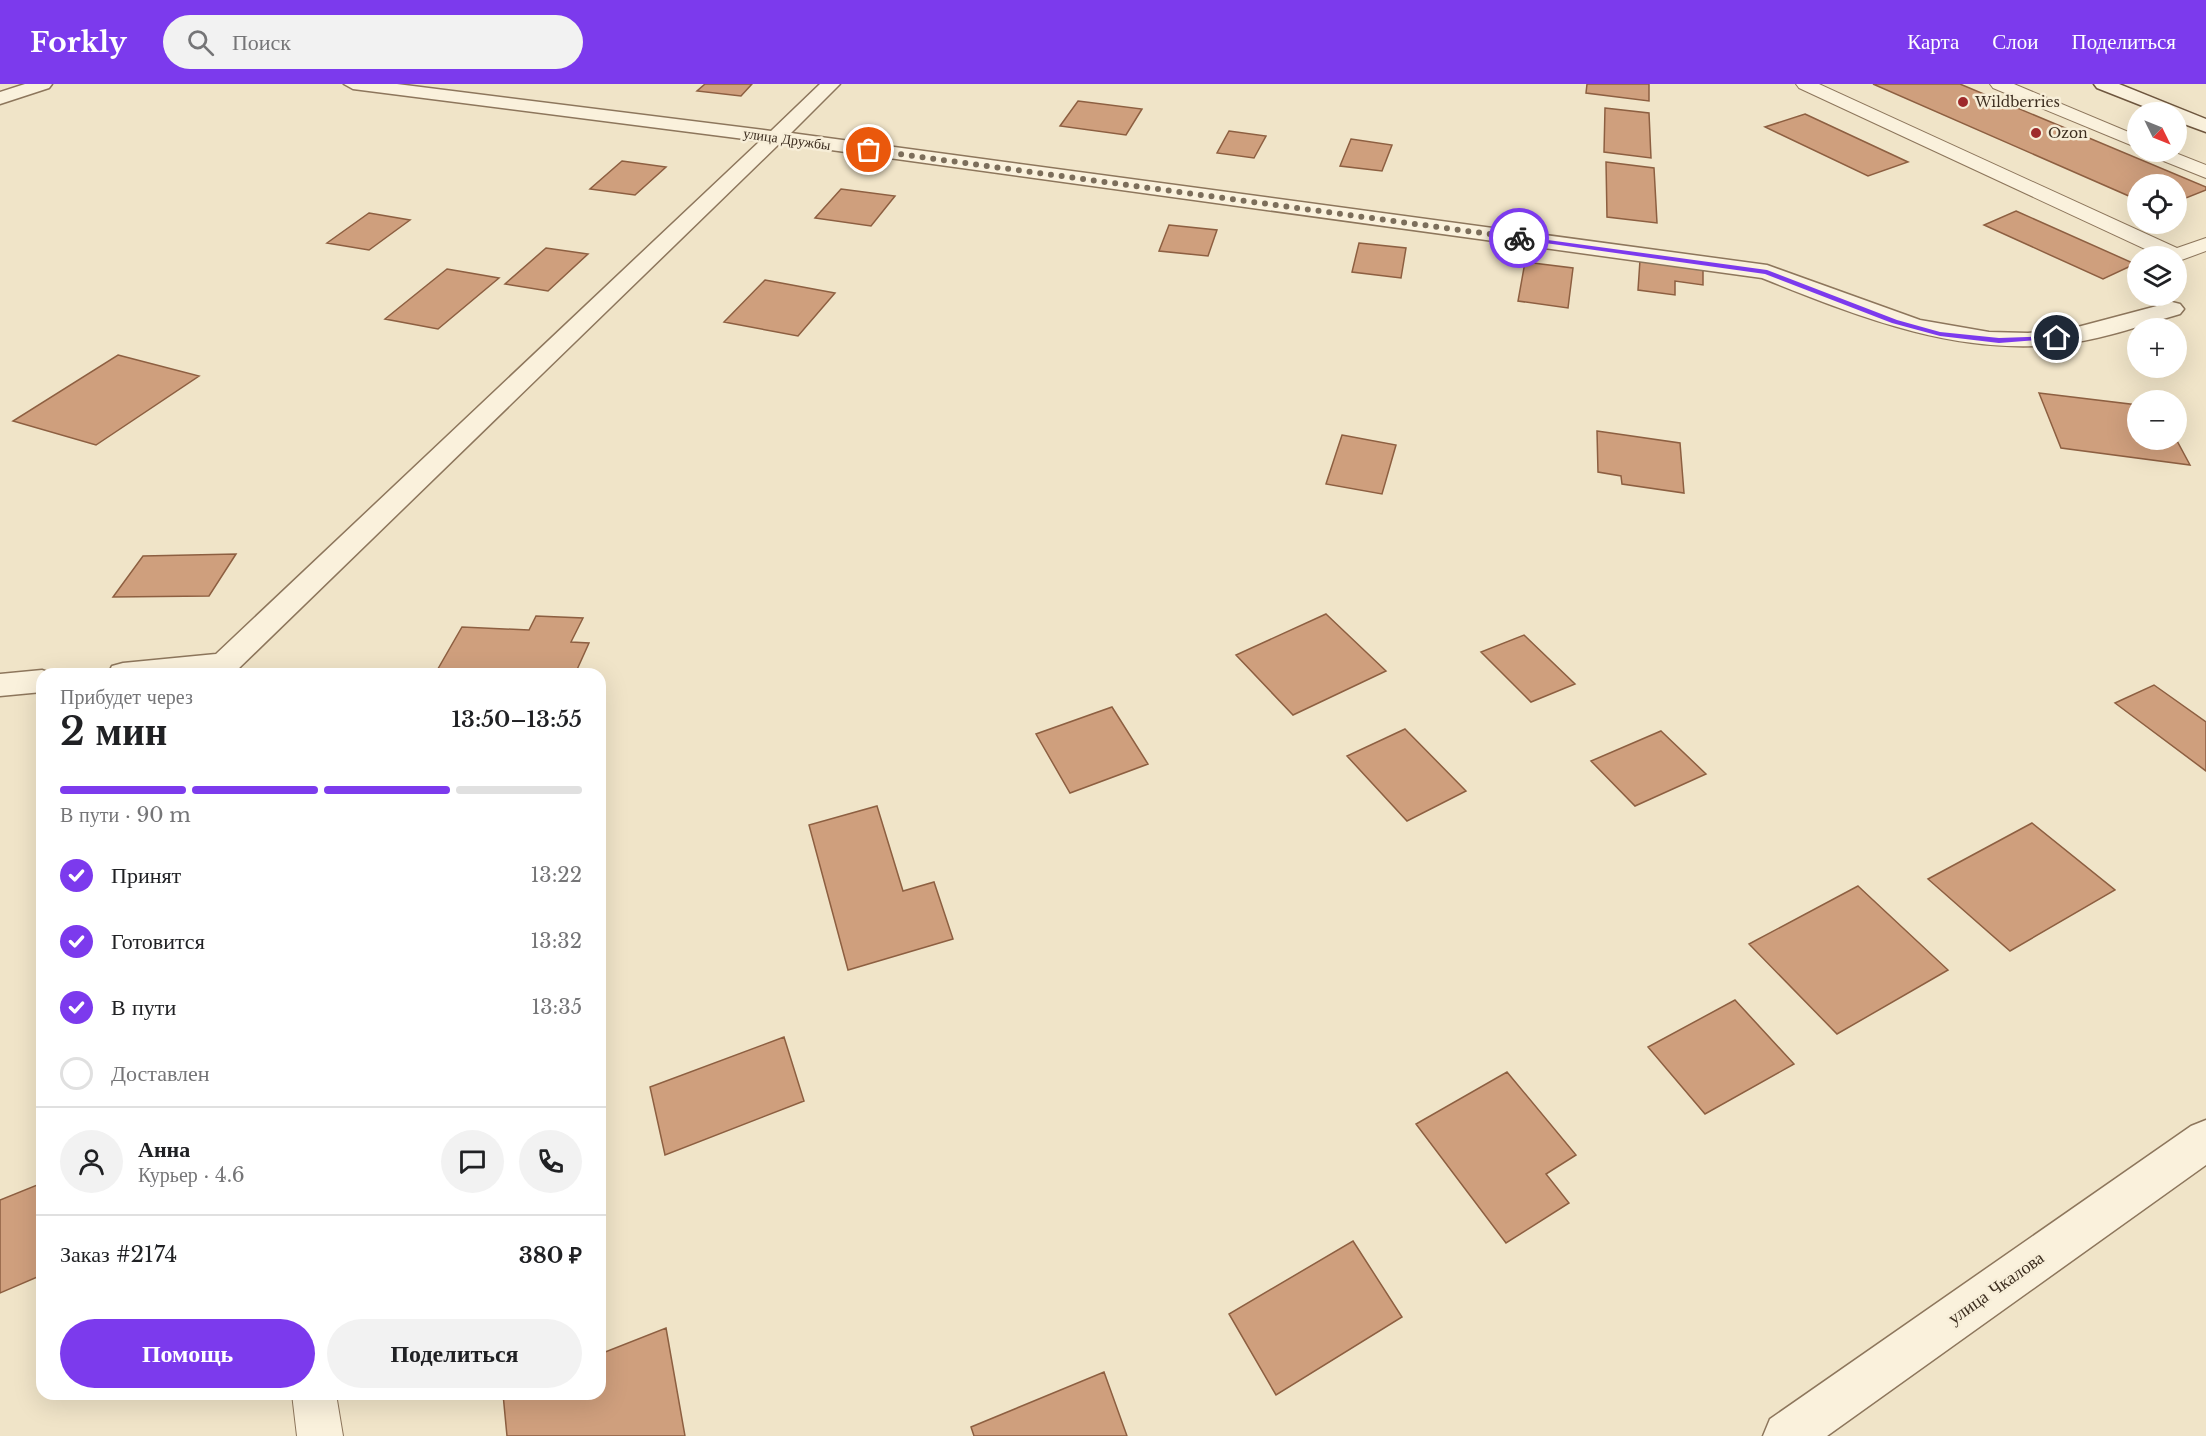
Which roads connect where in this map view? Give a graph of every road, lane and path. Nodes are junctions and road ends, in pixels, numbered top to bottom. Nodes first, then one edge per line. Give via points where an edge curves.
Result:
1 (43, 84) edge
2 (353, 84) edge
3 (831, 84) edge
4 (1804, 84) edge
5 (1998, 84) edge
6 (2103, 84) edge
7 (0, 98) edge
8 (2148, 102) edge
9 (2187, 118) edge
10 (2206, 126) edge
11 (775, 137) junction
12 (2127, 138) edge
13 (2182, 162) edge
14 (2206, 172) edge
15 (2206, 244) edge
16 (2154, 246) edge
17 (2187, 252) edge
18 (2187, 261) edge
19 (2206, 270) edge
20 (2172, 309) dead end
21 (226, 668) edge
22 (36, 682) edge
23 (0, 685) edge
24 (2206, 1140) edge
25 (315, 1400) edge
26 (320, 1436) edge
27 (1787, 1436) edge

1 - 7 street
2 - 11 street, улица Дружбы
3 - 11 street
4 - 16 lane
5 - 12 lane
6 - 8 street
9 - 10 street
11 - 20 street, улица Дружбы via 1767,272 1894,322 1940,334 2040,340 2073,336
11 - 21 street
13 - 14 lane
15 - 17 lane
18 - 19 lane
22 - 23 street
24 - 27 street, улица Чкалова
25 - 26 lane

